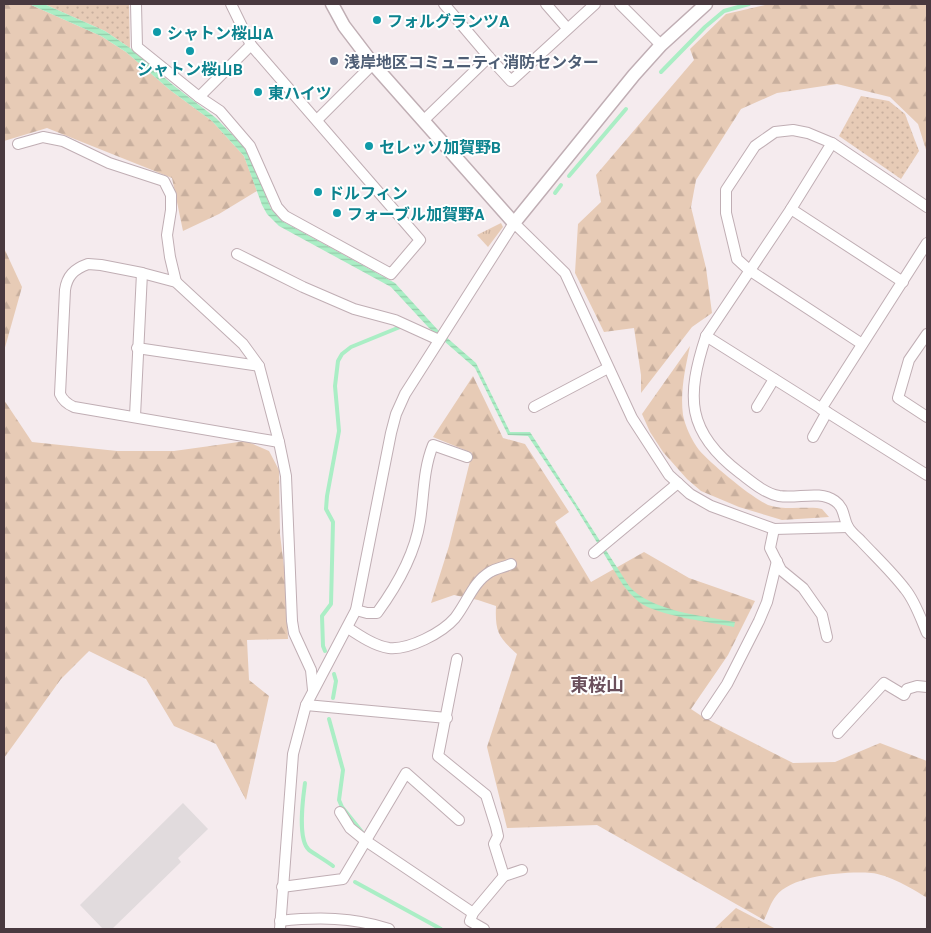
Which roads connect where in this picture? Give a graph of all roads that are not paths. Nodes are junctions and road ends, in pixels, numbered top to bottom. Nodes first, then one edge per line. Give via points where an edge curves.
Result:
1 (136, 4) edge
2 (231, 4) edge
3 (332, 4) edge
4 (444, 4) edge
5 (546, 4) edge
6 (595, 4) edge
7 (620, 4) edge
8 (706, 4) edge
9 (567, 28) junction
10 (251, 45) junction
11 (661, 45) junction
12 (489, 57) junction
13 (373, 64) junction
14 (199, 97) junction
15 (317, 120) junction
16 (424, 120) junction
17 (832, 143) junction
18 (18, 144) dead end
19 (927, 207) edge
20 (791, 209) junction
21 (514, 223) junction
22 (927, 243) edge
23 (237, 254) dead end
24 (749, 270) junction
25 (142, 273) junction
26 (176, 282) junction
27 (902, 282) junction
28 (706, 336) junction
29 (926, 338) edge
30 (439, 340) junction
31 (862, 344) junction
32 (137, 348) junction
33 (259, 366) junction
34 (608, 368) junction
35 (774, 379) junction
36 (534, 407) dead end
37 (756, 407) dead end
38 (824, 410) junction
39 (135, 416) junction
40 (927, 417) edge
41 (813, 437) dead end
42 (279, 442) junction
43 (467, 457) dead end
44 (927, 475) edge
45 (678, 483) junction
46 (848, 528) junction
47 (774, 529) junction
48 (594, 553) dead end
49 (777, 561) junction
50 (511, 564) dead end
51 (356, 610) junction
52 (348, 628) junction
53 (927, 633) edge
54 (827, 637) dead end
55 (458, 659) dead end
56 (927, 686) edge
57 (314, 690) junction
58 (306, 705) junction
59 (707, 714) dead end
60 (447, 718) junction
61 (838, 733) dead end
62 (340, 812) dead end
63 (459, 820) dead end
64 (366, 841) junction
65 (522, 870) dead end
66 (504, 876) junction
67 (282, 887) junction
68 (470, 921) edge
69 (280, 925) edge
70 (389, 929) edge
71 (484, 929) edge

1 - 14 street via 137,47
2 - 10 street
3 - 13 street via 344,26
4 - 12 street
5 - 9 street
6 - 9 street
7 - 11 street
8 - 11 street
9 - 12 street via 511,81
10 - 14 street
10 - 15 street
11 - 21 street via 612,100
12 - 16 street
13 - 15 street
13 - 16 street
14 - 15 street via 220,111 250,146 284,216 391,274 420,240
16 - 21 street
17 - 19 street
17 - 20 street
17 - 24 street via 808,133 792,130 775,132 755,146 726,190 726,214 737,259
18 - 26 street via 43,137 62,141 109,163 164,181 171,195 166,235
20 - 24 street
20 - 27 street
21 - 30 street
21 - 34 street via 565,273
22 - 27 street
23 - 30 street via 354,309 394,320
24 - 28 street
24 - 31 street
25 - 26 street
25 - 32 street
25 - 39 street via 101,265 79,267 66,282 64,300 62,399 74,407
26 - 33 street via 243,344
27 - 31 street
28 - 35 street
28 - 46 street via 698,358 694,403 699,426 716,453 763,490 780,496 826,496 837,502 844,510
29 - 40 street via 909,360 898,398
30 - 51 street via 404,394 396,414
31 - 38 street
32 - 33 street
32 - 39 street
33 - 42 street
34 - 36 street
34 - 45 street via 632,418 669,475
35 - 37 street
35 - 38 street
38 - 41 street
38 - 44 street
39 - 42 street
42 - 57 street via 286,476 292,621 311,670
43 - 51 street via 433,445 427,459 420,524 407,560 377,613
45 - 47 street via 711,506
45 - 48 street
46 - 47 street
46 - 53 street via 907,590
47 - 49 street via 770,548
49 - 54 street via 781,570 803,588 822,615
49 - 59 street via 760,620 727,684
50 - 52 street via 489,572 472,590 454,619 424,640 390,648 363,638
51 - 52 street
52 - 57 street
55 - 60 street
56 - 61 street via 907,689 904,694 884,683
57 - 58 street
58 - 60 street
58 - 67 street via 293,754
60 - 66 street via 438,756 486,795 496,827 498,836 494,844
62 - 64 street via 350,828
63 - 64 street via 406,773
64 - 67 street via 344,879
64 - 68 street
65 - 66 street
66 - 68 street
67 - 69 street
68 - 71 street
69 - 70 street via 305,918 338,918

